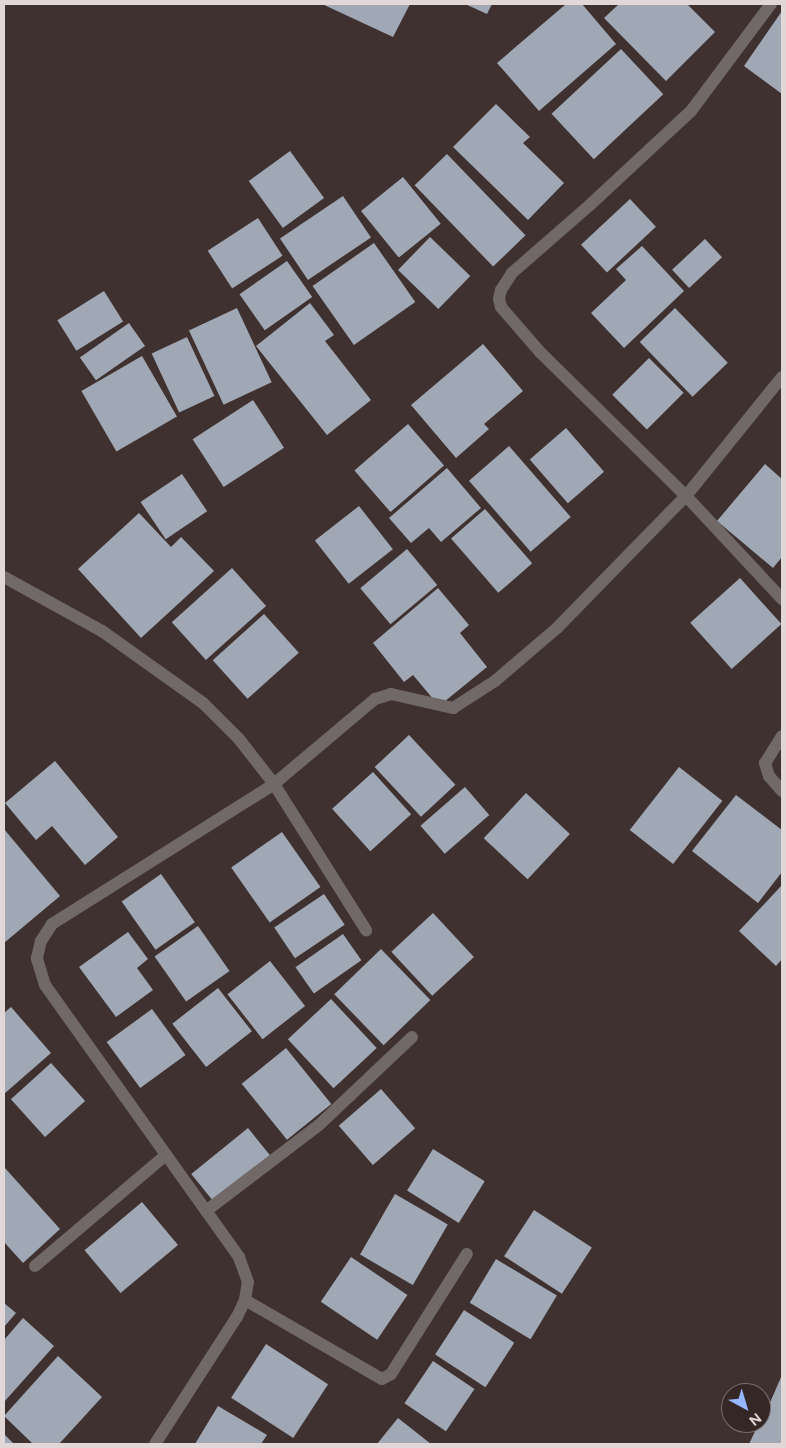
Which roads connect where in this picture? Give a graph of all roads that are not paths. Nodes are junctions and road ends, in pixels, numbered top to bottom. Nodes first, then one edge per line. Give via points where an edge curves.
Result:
1 (771, 4) edge
2 (782, 377) edge
3 (686, 496) junction
4 (4, 577) edge
5 (782, 599) edge
6 (782, 736) edge
7 (274, 784) junction
8 (782, 791) edge
9 (366, 930) dead end
10 (412, 1036) dead end
11 (166, 1155) junction
12 (206, 1210) junction
13 (467, 1254) dead end
14 (35, 1266) dead end
15 (245, 1300) junction
16 (155, 1444) edge

1 - 3 street via 691,111 592,204 512,273 499,299 502,307 540,352
2 - 3 street
3 - 5 street
3 - 7 street via 557,628 488,686 453,708 391,694 375,699
4 - 7 street via 102,631 203,703 239,739
6 - 8 street via 766,762 769,776
7 - 9 street
7 - 11 street via 52,924 41,941 38,958 45,985
10 - 12 street via 319,1125
11 - 12 street
11 - 14 street
12 - 15 street via 239,1257 248,1282
13 - 15 street via 391,1374 382,1379
15 - 16 street

